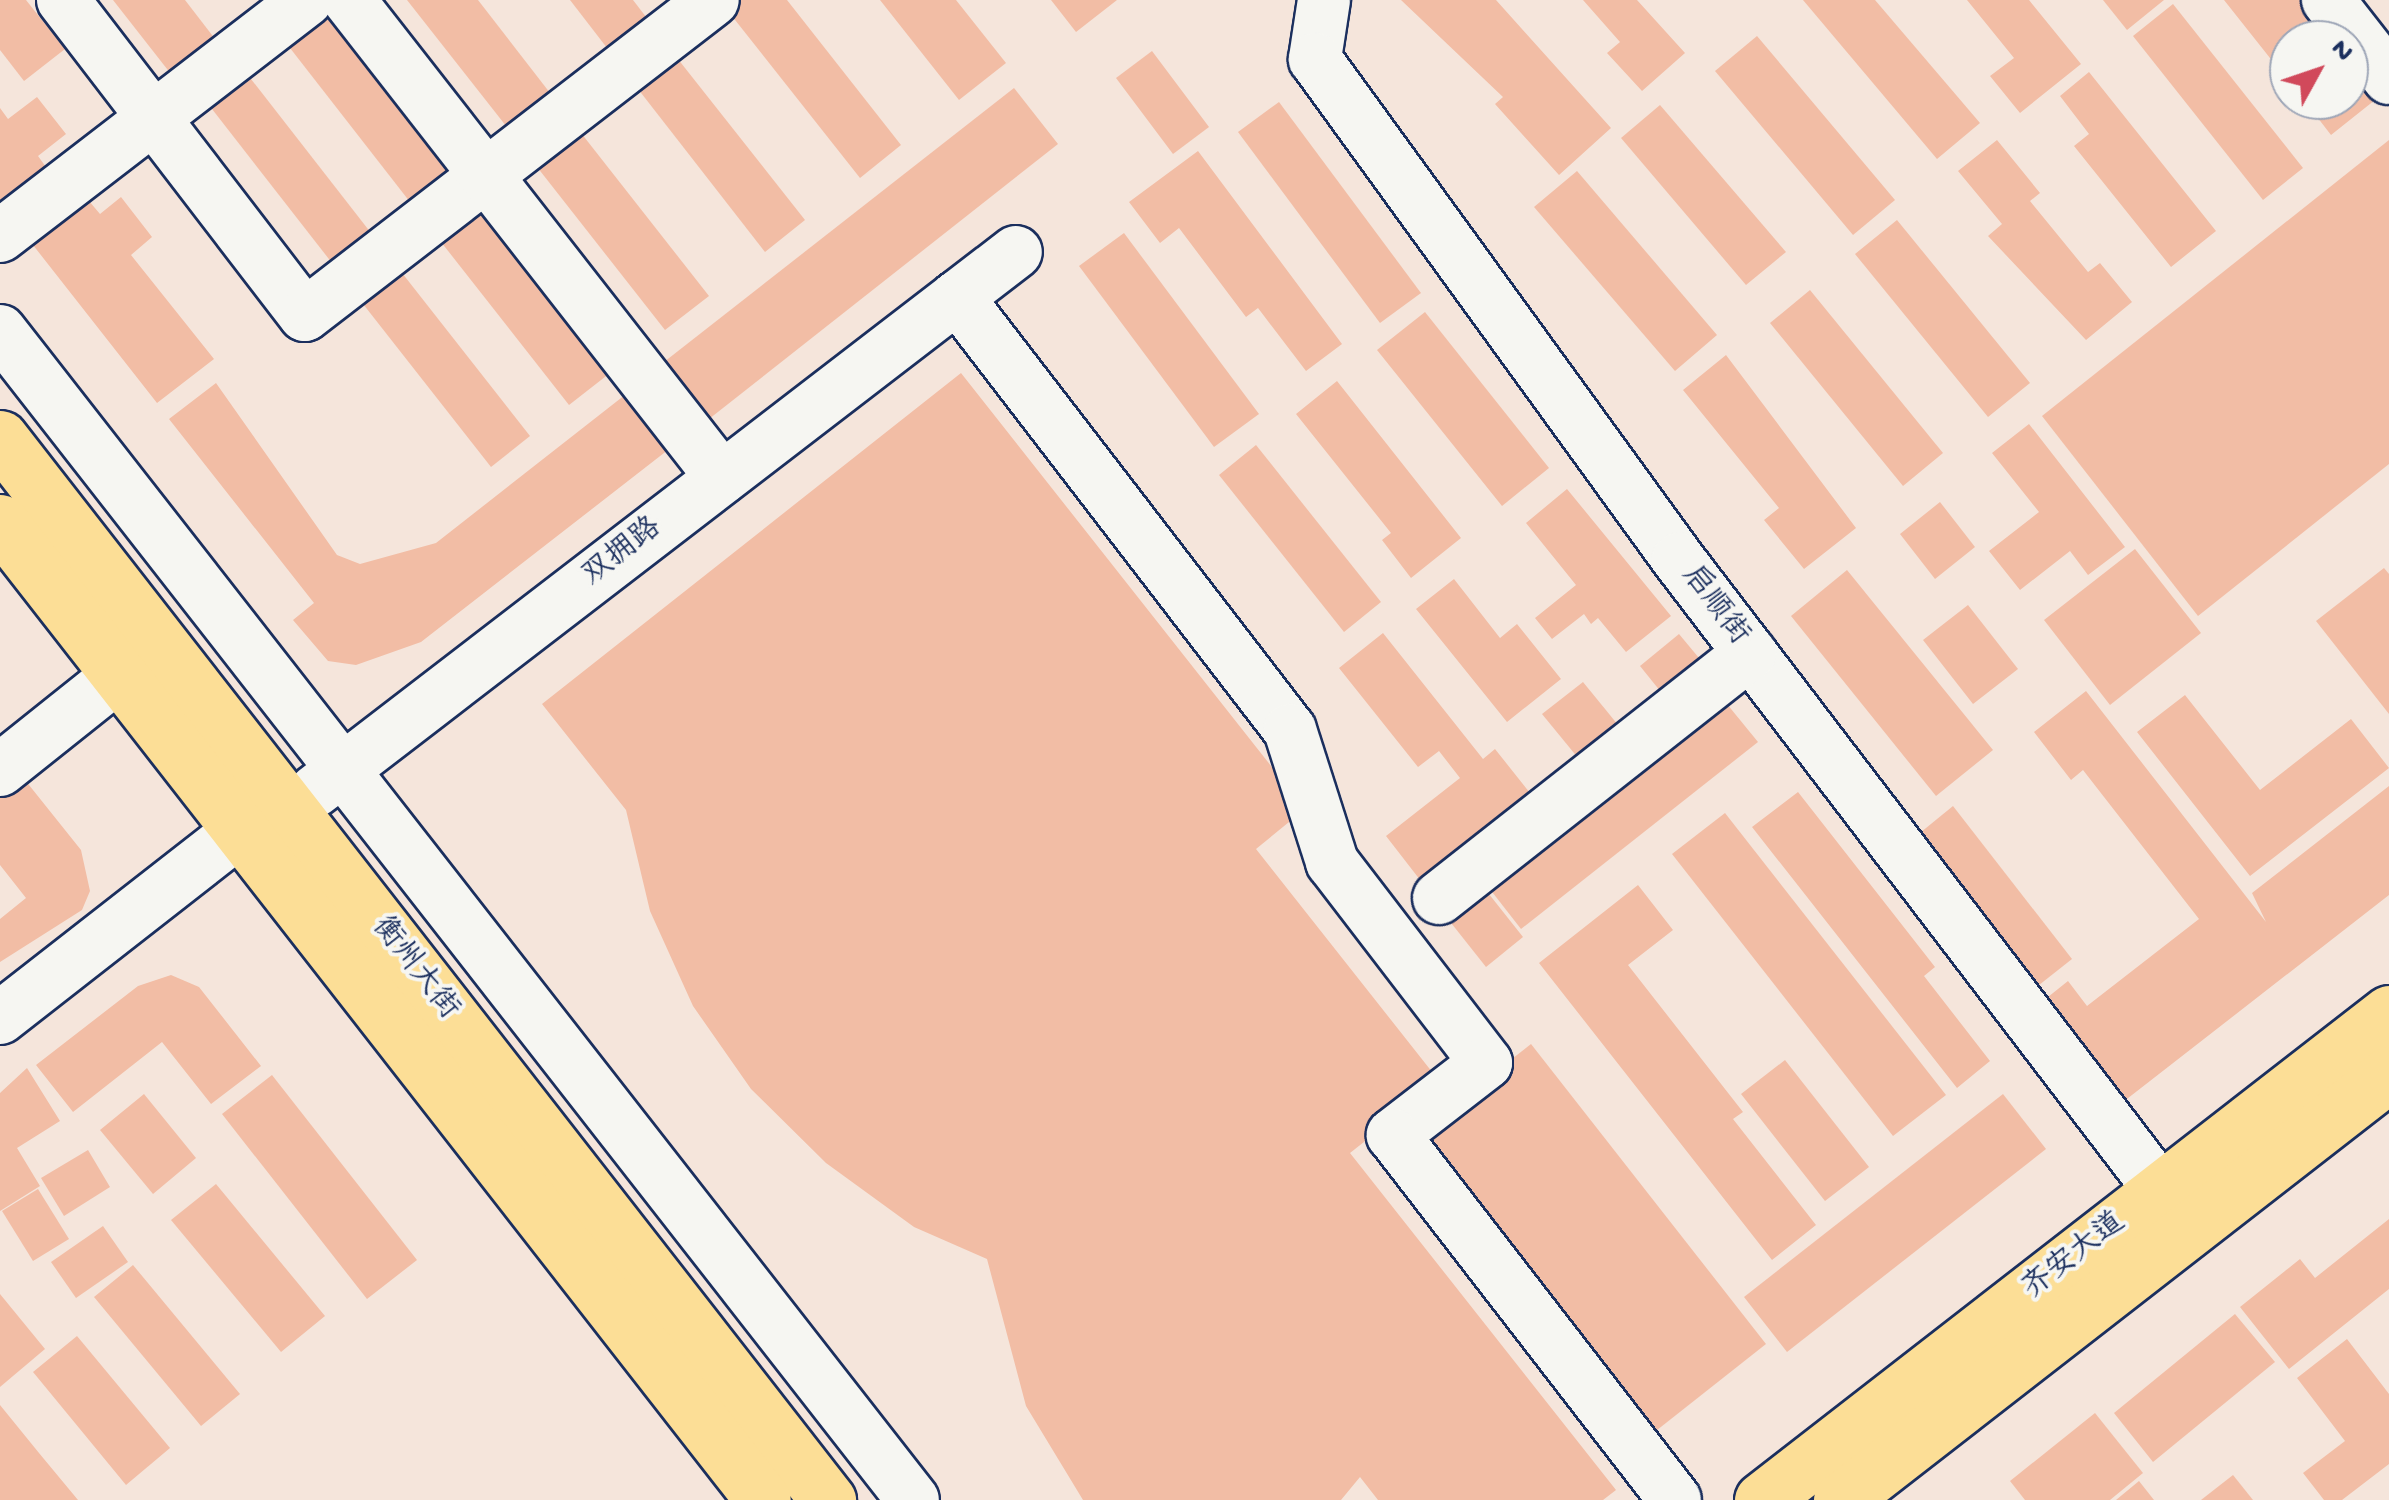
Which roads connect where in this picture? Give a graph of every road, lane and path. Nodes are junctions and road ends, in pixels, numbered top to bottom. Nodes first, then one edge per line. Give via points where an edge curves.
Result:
1 (64, 0) edge
2 (307, 0) edge
3 (349, 0) edge
4 (714, 0) edge
5 (1324, 0) edge
6 (2328, 0) edge
7 (2389, 78) edge
8 (153, 118) junction
9 (488, 174) junction
10 (0, 236) edge
11 (1016, 252) dead end
12 (957, 297) junction
13 (0, 331) edge
14 (0, 438) edge
15 (722, 478) junction
16 (0, 522) edge
17 (1750, 653) junction
18 (119, 675) junction
19 (0, 770) edge
20 (343, 770) junction
21 (290, 811) junction
22 (240, 830) junction
23 (1439, 898) dead end
24 (2389, 1013) edge
25 (0, 1018) edge
26 (2389, 1074) edge
27 (2161, 1190) junction
28 (763, 1500) edge
29 (828, 1500) edge
30 (912, 1500) edge
31 (1675, 1500) edge
32 (1762, 1500) edge
33 (1841, 1500) edge

1 - 8 street
2 - 8 street
3 - 9 street
4 - 9 street
5 - 17 street, 启顺街 via 1315,59
6 - 7 street
8 - 9 street via 305,315
8 - 10 street
9 - 15 street
11 - 12 street, 双拥路
12 - 15 street, 双拥路
12 - 31 street via 1290,730 1332,862 1486,1063 1393,1135
13 - 20 street
14 - 21 main road, 衡州大街
15 - 20 street, 双拥路
16 - 18 main road, 衡州大街
17 - 23 street
17 - 27 street, 启顺街
18 - 19 street
18 - 22 main road, 衡州大街
20 - 21 street, 双拥路
20 - 30 street
21 - 29 main road, 衡州大街
22 - 25 street
22 - 28 main road, 衡州大街
24 - 27 main road, 齐安大道
26 - 33 main road, 齐安大道
27 - 32 main road, 齐安大道

